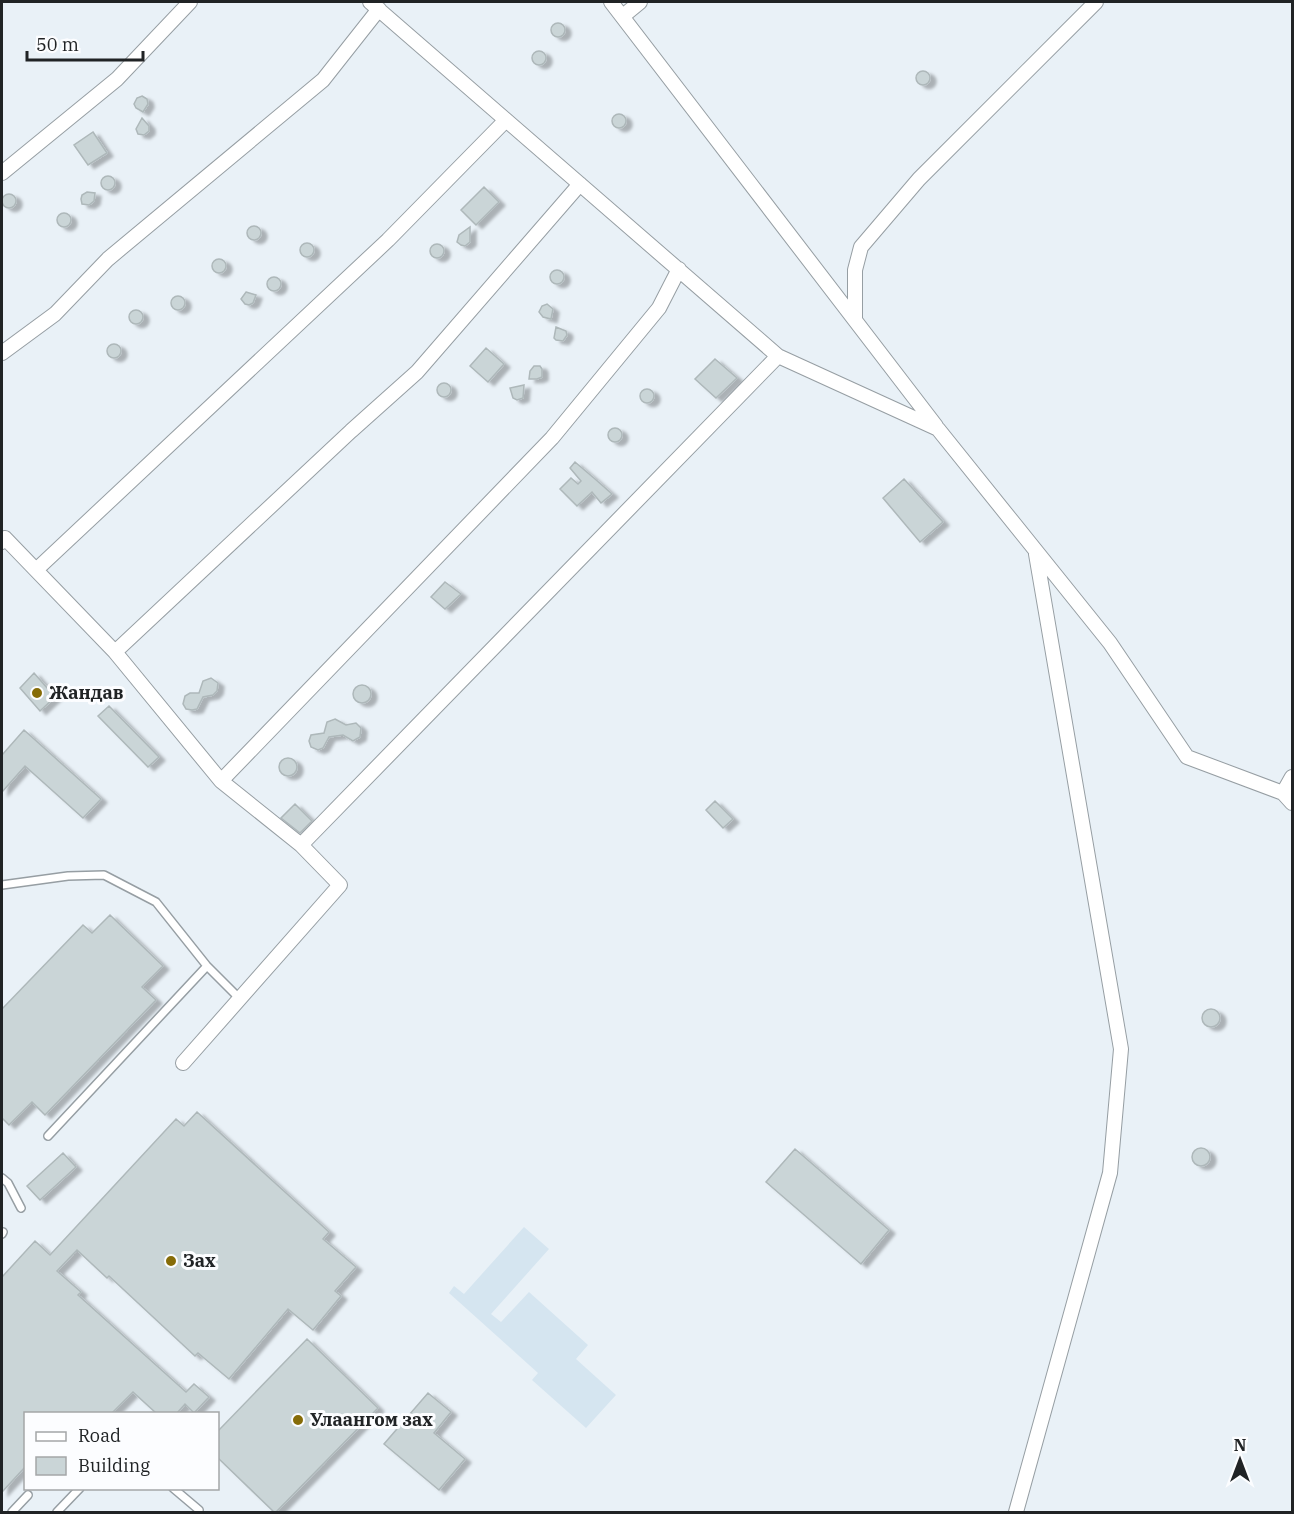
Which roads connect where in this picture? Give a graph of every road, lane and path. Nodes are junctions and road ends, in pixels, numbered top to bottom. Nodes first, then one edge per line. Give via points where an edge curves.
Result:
1 (190, 2) edge
2 (611, 2) edge
3 (640, 2) edge
4 (1096, 2) edge
5 (374, 5) edge
6 (623, 16) junction
7 (506, 120) junction
8 (2, 173) edge
9 (580, 184) junction
10 (679, 270) junction
11 (855, 320) junction
12 (2, 353) edge
13 (778, 356) junction
14 (938, 429) junction
15 (2, 543) edge
16 (1036, 551) junction
17 (36, 570) junction
18 (115, 652) junction
19 (1293, 777) edge
20 (221, 781) junction
21 (1288, 798) edge
22 (301, 845) junction
23 (2, 885) edge
24 (207, 966) junction
25 (240, 999) junction
26 (183, 1063) dead end
27 (48, 1136) dead end
28 (2, 1178) edge
29 (21, 1208) dead end
30 (78, 1490) edge
31 (175, 1490) edge
32 (28, 1495) dead end
33 (200, 1510) dead end
34 (12, 1512) edge
35 (57, 1512) edge
36 (1016, 1512) edge

1 - 8 street via 117,79
2 - 6 street
3 - 6 street
4 - 11 street via 920,179 861,247 855,270
5 - 7 street
5 - 12 street via 323,80 108,259 55,314
6 - 11 street
7 - 9 street
7 - 17 street via 388,240
9 - 10 street
9 - 18 street via 417,372
10 - 13 street
10 - 20 street via 659,308 552,438
11 - 14 street
13 - 14 street
13 - 22 street
14 - 16 street
15 - 17 street via 6,538
16 - 21 street via 1110,643 1186,757
16 - 36 street via 1121,1049 1110,1173
17 - 18 street
18 - 20 street
19 - 21 street
20 - 22 street
22 - 25 street via 340,885
23 - 24 lane via 104,875 156,902
24 - 25 lane
24 - 27 lane
25 - 26 street
28 - 29 lane
30 - 35 lane
31 - 33 lane
32 - 34 lane

